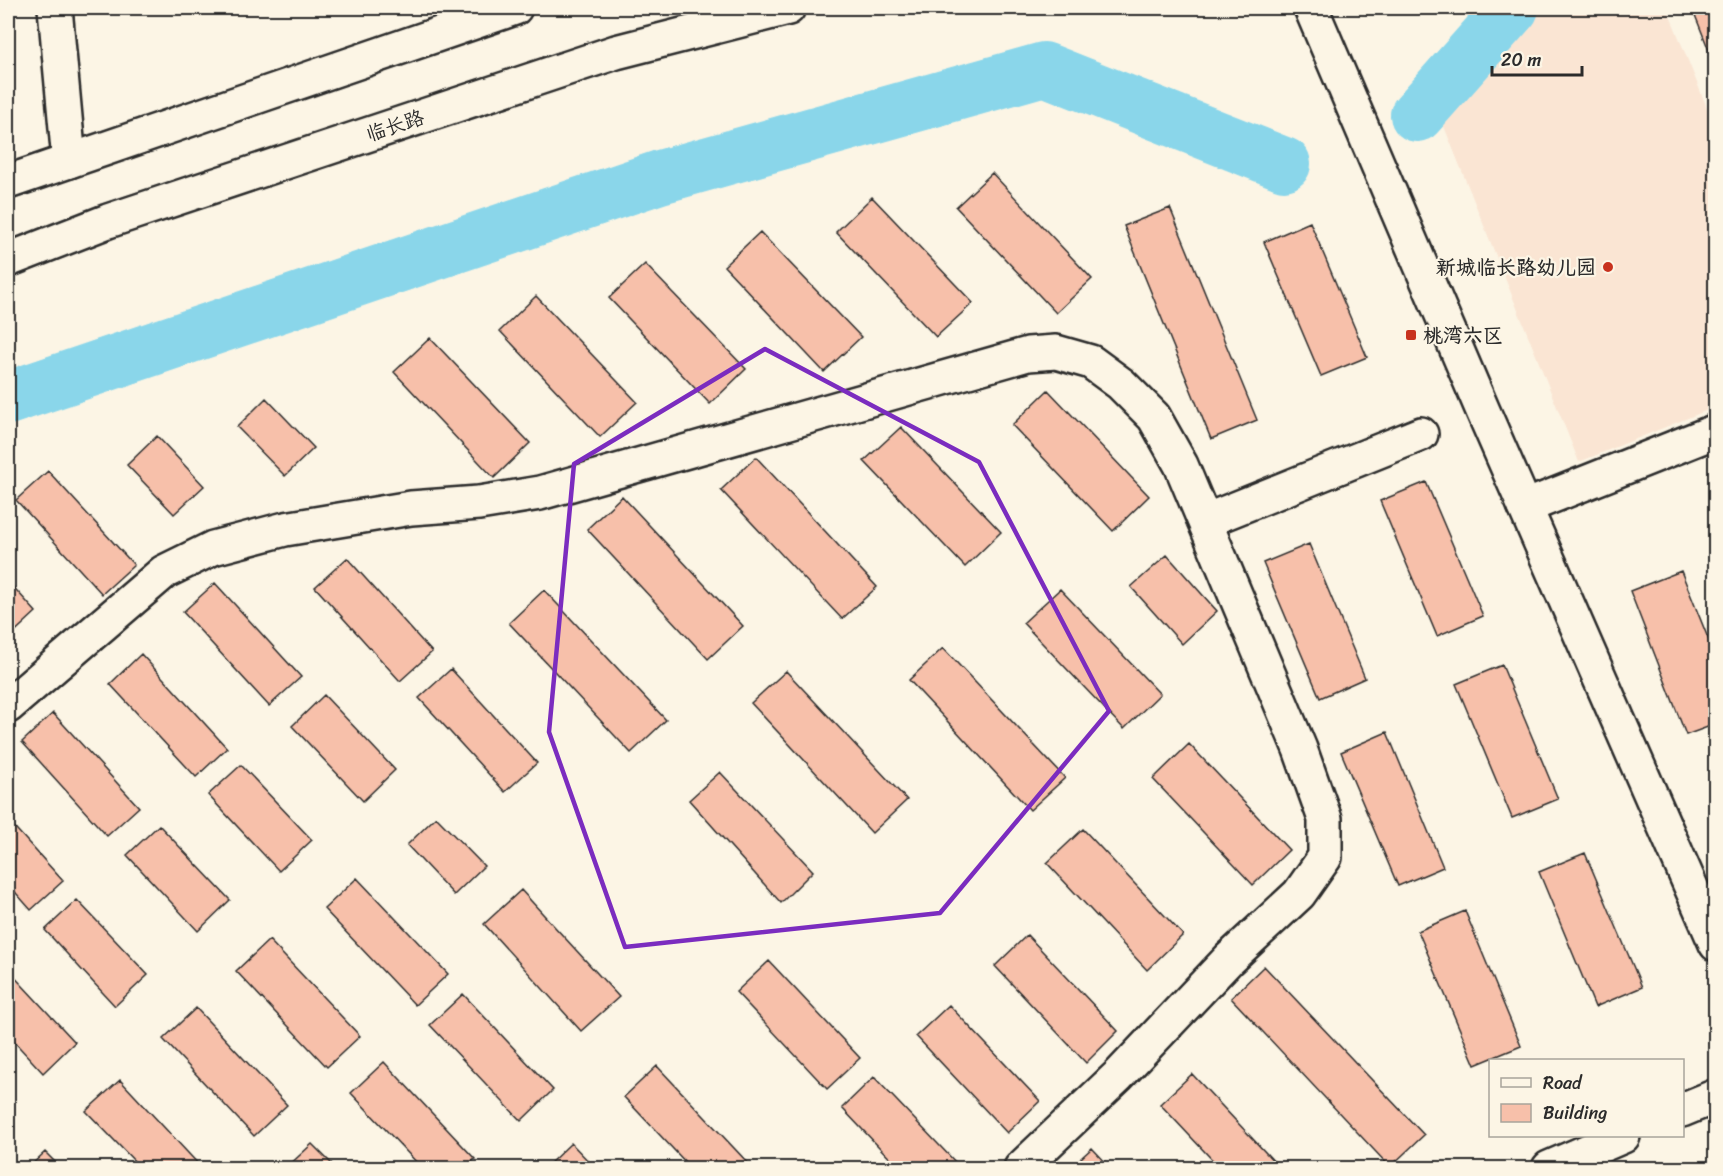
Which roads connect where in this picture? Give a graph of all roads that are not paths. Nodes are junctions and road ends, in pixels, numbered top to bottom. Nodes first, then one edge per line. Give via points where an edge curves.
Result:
1 (55, 8) edge
2 (515, 8) edge
3 (788, 8) edge
4 (1311, 8) edge
5 (69, 161) junction
6 (8, 182) edge
7 (8, 260) edge
8 (1716, 431) edge
9 (1420, 434) dead end
10 (1525, 507) junction
11 (1205, 521) junction
12 (8, 706) edge
13 (1716, 944) edge
14 (1716, 1096) edge
15 (1684, 1110) edge
16 (1621, 1137) edge
17 (1020, 1168) edge
18 (1549, 1168) edge

1 - 5 street
2 - 5 street
3 - 7 street, 临长路 via 616,52 108,221
4 - 10 street
5 - 6 street
8 - 10 street
9 - 11 street
10 - 13 street
11 - 12 street via 1181,465 1154,417 1121,384 1091,362 1056,352 1028,354 540,493 411,508 285,529 213,548 164,572
11 - 17 street via 1325,819 1325,858 1299,894 1229,959 1119,1075
14 - 15 street
16 - 18 street

